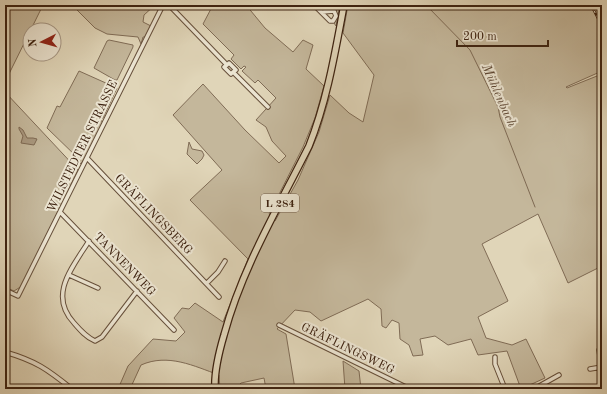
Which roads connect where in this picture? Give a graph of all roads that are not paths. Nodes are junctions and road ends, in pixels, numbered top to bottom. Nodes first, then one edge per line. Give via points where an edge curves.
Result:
1 (163, 5) edge
2 (169, 5) edge
3 (314, 5) edge
4 (344, 5) edge
5 (322, 12) dead end
6 (268, 107) dead end
7 (87, 158) junction
8 (60, 212) junction
9 (89, 241) junction
10 (225, 261) dead end
11 (69, 275) junction
12 (207, 283) junction
13 (98, 288) dead end
14 (5, 290) edge
15 (137, 291) junction
16 (219, 297) dead end
17 (279, 325) dead end
18 (174, 330) dead end
19 (599, 350) dead end
20 (5, 352) edge
21 (496, 357) dead end
22 (602, 368) edge
23 (590, 369) dead end
24 (559, 375) dead end
25 (404, 388) edge
26 (72, 389) edge
27 (215, 389) edge
28 (410, 389) edge
29 (505, 389) edge
30 (534, 389) edge

1 - 7 street, WILSTEDTER STRASSE
2 - 6 street via 227,65 224,67 231,74 234,72
3 - 5 street
4 - 27 main road, L 284 via 331,74 317,123 309,146 237,292 220,350
7 - 8 street, WILSTEDTER STRASSE
7 - 12 street, GRÄFLINGSBERG
8 - 9 street, TANNENWEG
8 - 14 street, WILSTEDTER STRASSE via 18,296
9 - 11 street
9 - 15 street, TANNENWEG
10 - 12 street
11 - 13 street
11 - 15 street via 63,288 63,307 77,327 95,341 102,337
12 - 16 street, GRÄFLINGSBERG
15 - 18 street, TANNENWEG
17 - 25 street, GRÄFLINGSWEG
19 - 22 street
20 - 26 street via 43,366
21 - 29 street via 495,364
22 - 23 street
24 - 30 street
25 - 28 street, GRÄFLINGSWEG

